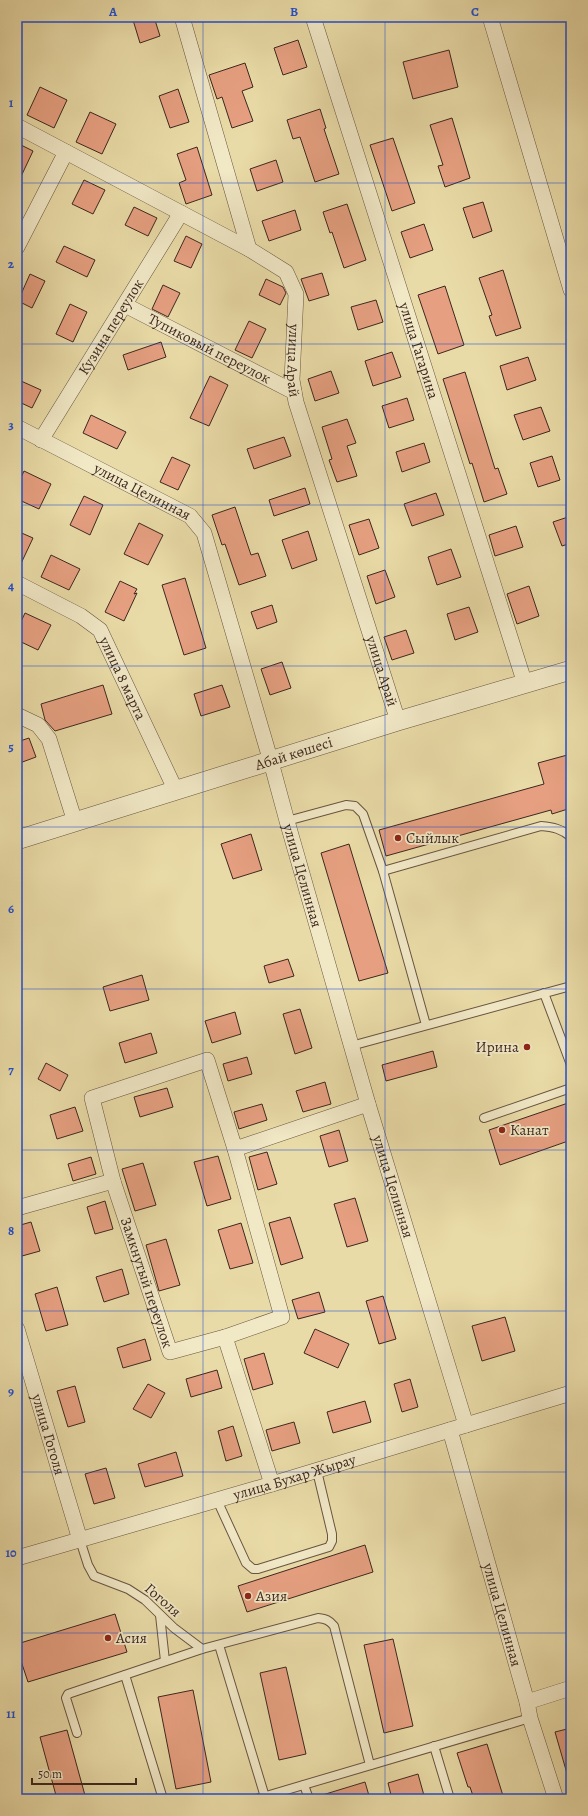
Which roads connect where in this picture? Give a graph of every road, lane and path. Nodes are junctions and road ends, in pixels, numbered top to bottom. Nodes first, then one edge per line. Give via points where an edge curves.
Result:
1 (182, 17) edge
2 (313, 17) edge
3 (490, 17) edge
4 (17, 126) edge
5 (66, 152) junction
6 (182, 213) junction
7 (17, 247) edge
8 (249, 249) junction
9 (571, 290) edge
10 (125, 305) junction
11 (294, 392) junction
12 (17, 427) edge
13 (41, 440) junction
14 (17, 583) edge
15 (571, 670) edge
16 (526, 684) junction
17 (17, 715) edge
18 (398, 721) junction
19 (272, 762) junction
20 (176, 791) junction
21 (75, 822) junction
22 (287, 822) junction
23 (571, 837) edge
24 (17, 840) edge
25 (382, 871) junction
26 (571, 986) edge
27 (544, 993) junction
28 (426, 1025) junction
29 (351, 1046) junction
30 (571, 1065) edge
31 (571, 1086) edge
32 (368, 1104) junction
33 (484, 1118) dead end
34 (235, 1149) junction
35 (112, 1181) junction
36 (17, 1208) edge
37 (17, 1329) edge
38 (225, 1337) junction
39 (571, 1393) edge
40 (466, 1425) junction
41 (450, 1430) junction
42 (318, 1471) junction
43 (272, 1484) junction
44 (217, 1500) junction
45 (80, 1540) junction
46 (17, 1558) edge
47 (160, 1615) junction
48 (219, 1645) junction
49 (202, 1649) junction
50 (165, 1661) junction
51 (125, 1675) junction
52 (571, 1688) edge
53 (528, 1702) junction
54 (530, 1718) junction
55 (77, 1733) dead end
56 (434, 1746) junction
57 (370, 1765) junction
58 (304, 1785) junction
59 (265, 1796) junction
60 (163, 1799) edge
61 (256, 1799) edge
62 (309, 1799) edge
63 (450, 1799) edge
64 (556, 1799) edge

1 - 8 street
2 - 16 street, улица Гагарина
3 - 9 street
4 - 5 street, улица Арай
5 - 6 street, улица Арай
5 - 7 street
6 - 8 street, улица Арай
6 - 10 street, Кузина переулок
8 - 11 street, улица Арай via 286,272 296,294 292,380
10 - 11 street, Тупиковый переулок
10 - 13 street, Кузина переулок
11 - 18 street, улица Арай
12 - 13 street, улица Целинная
13 - 19 street, улица Целинная via 190,516 204,533
14 - 20 street, улица 8 марта via 81,616 100,630
15 - 16 street, Абай көшесі
16 - 18 street, Абай көшесі
17 - 21 street via 38,725 48,739
18 - 19 street, Абай көшесі
19 - 20 street, Абай көшесі
19 - 22 street, улица Целинная
20 - 21 street, Абай көшесі
21 - 24 street, Абай көшесі
22 - 25 lane via 346,805 355,806 363,814
22 - 29 street, улица Целинная
23 - 25 lane via 553,827 541,826
25 - 28 lane
26 - 27 lane
27 - 28 lane
27 - 30 lane
28 - 29 lane
29 - 32 street, улица Целинная
31 - 33 lane
32 - 34 street
32 - 40 street, улица Целинная
34 - 35 street, Замкнутый переулок via 207,1060 92,1098
34 - 38 street, Замкнутый переулок via 282,1317
35 - 36 street
35 - 38 street, Замкнутый переулок via 170,1352
37 - 45 street, улица Гоголя
38 - 43 street
39 - 40 street, улица Бухар Жырау
40 - 41 street, улица Бухар Жырау
41 - 42 street, улица Бухар Жырау
41 - 53 street, улица Целинная
42 - 43 street, улица Бухар Жырау
42 - 44 lane via 332,1534 329,1547 258,1570 246,1563
43 - 44 street, улица Бухар Жырау
44 - 45 street, улица Бухар Жырау
45 - 46 street, улица Бухар Жырау
45 - 47 lane, Гоголя via 94,1576 128,1589 145,1600
47 - 49 lane, Гоголя
47 - 50 lane
48 - 49 lane
48 - 57 lane via 318,1618 328,1620 334,1626
48 - 59 lane
49 - 50 lane
50 - 51 lane
51 - 55 lane via 68,1694 66,1698
51 - 60 lane
52 - 53 street
53 - 54 street, улица Целинная
54 - 56 lane
54 - 64 street, улица Целинная
56 - 57 lane
56 - 63 lane
57 - 58 lane
58 - 59 lane
58 - 62 lane
59 - 61 lane

